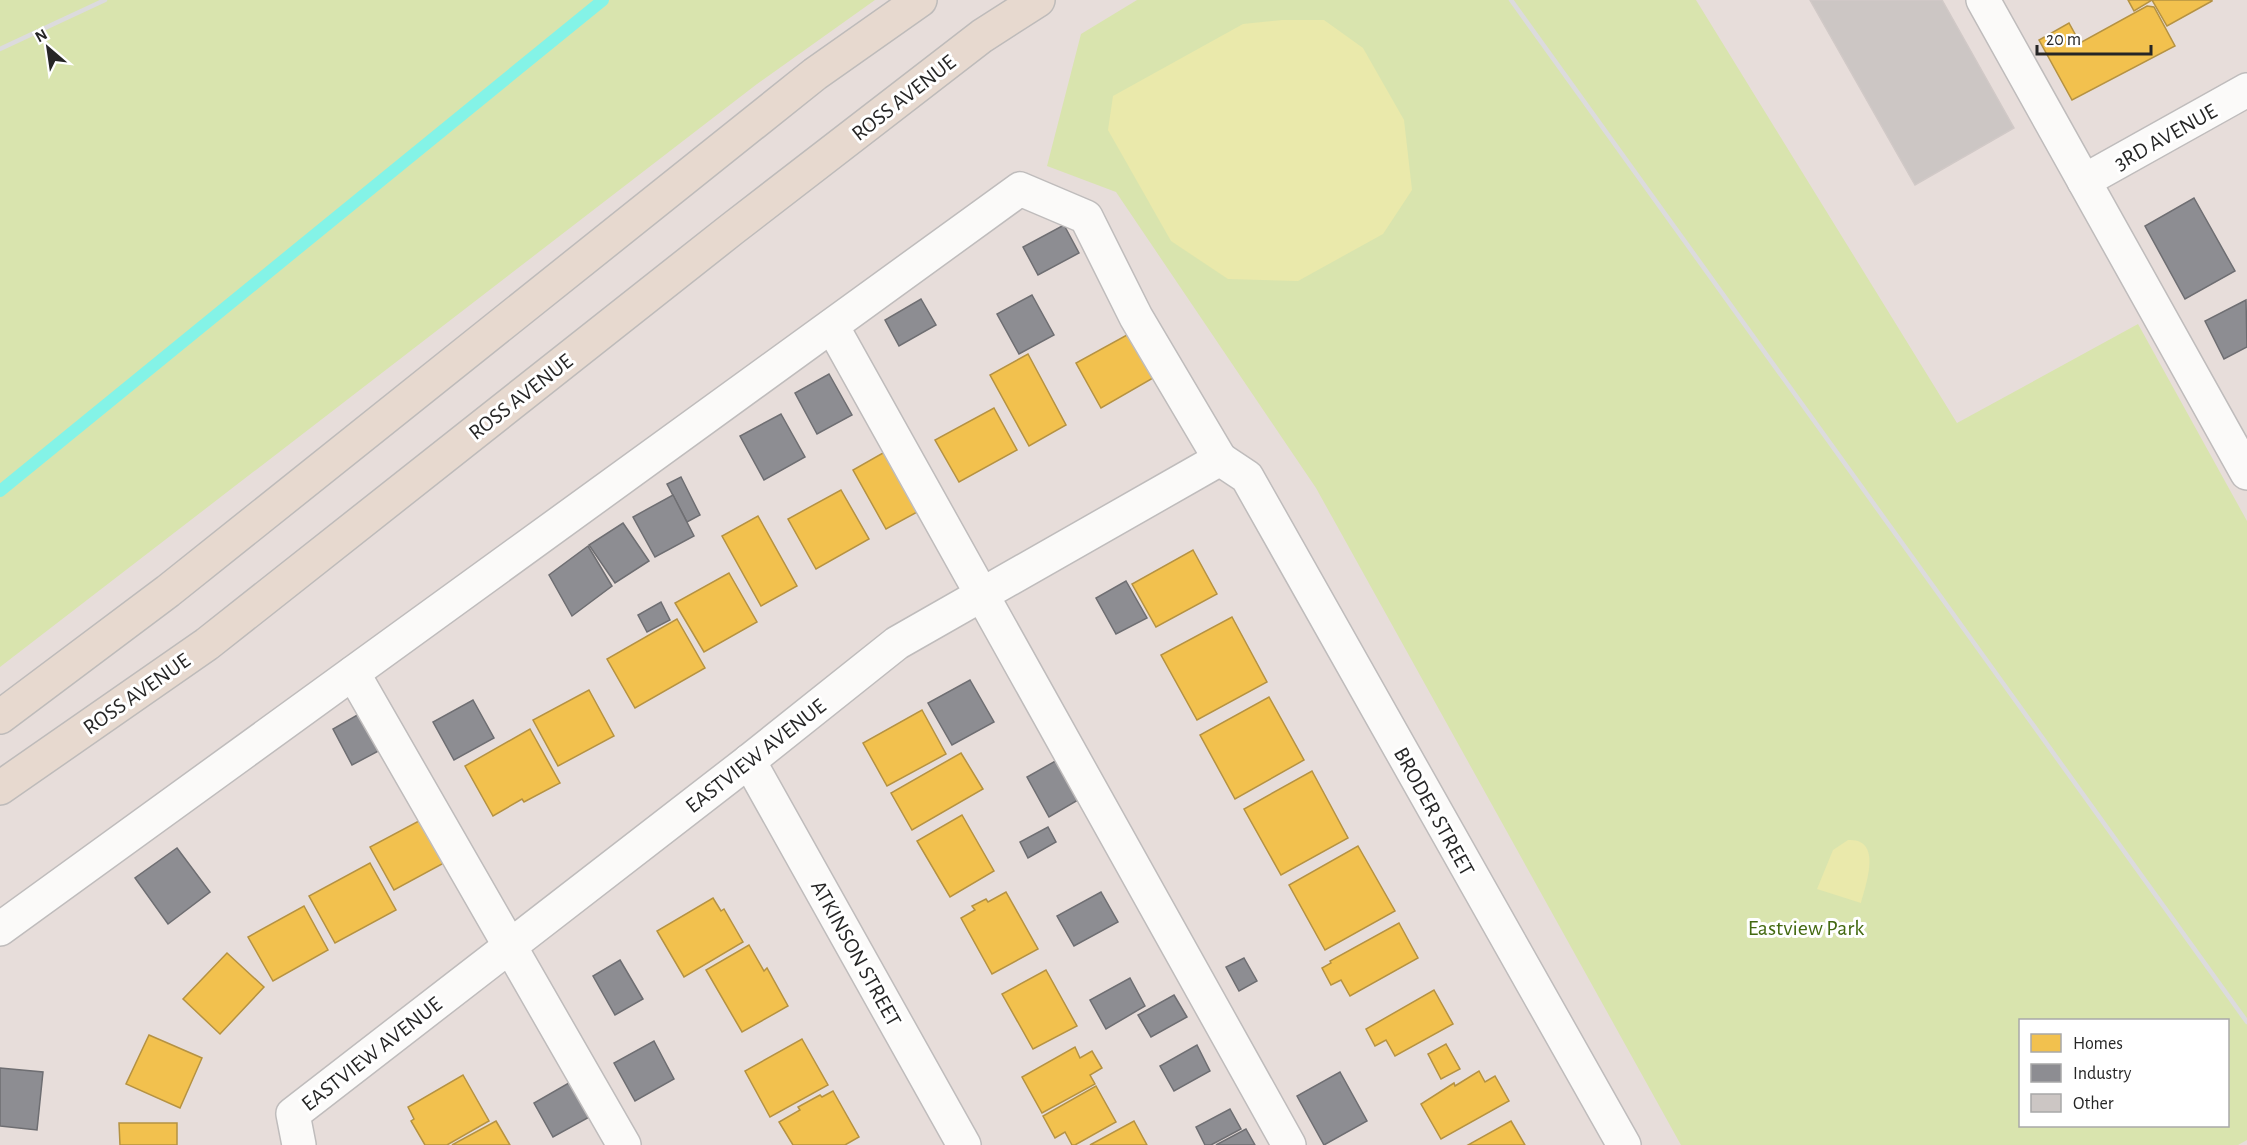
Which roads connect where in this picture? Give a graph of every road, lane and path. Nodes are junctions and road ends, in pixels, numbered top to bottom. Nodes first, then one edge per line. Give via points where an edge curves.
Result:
1 (920, 0) edge
2 (1038, 0) edge
3 (1983, 0) edge
4 (2247, 90) edge
5 (2084, 181) junction
6 (832, 326) junction
7 (1220, 459) junction
8 (2247, 473) edge
9 (982, 594) junction
10 (353, 673) junction
11 (0, 717) edge
12 (749, 761) junction
13 (0, 788) edge
14 (0, 929) edge
15 (509, 945) junction
16 (296, 1129) edge
17 (624, 1145) edge
18 (964, 1145) edge
19 (1289, 1145) edge
20 (1624, 1145) edge

1 - 11 main road via 815,74 168,591
2 - 13 main road, ROSS AVENUE via 982,36 741,222 207,644
3 - 5 street
4 - 5 street, 3RD AVENUE
5 - 8 street
6 - 7 street via 1020,189 1086,217 1136,317
6 - 9 street
6 - 10 street
7 - 9 street, EASTVIEW AVENUE
7 - 20 street, BRODER STREET via 1247,477
9 - 12 street, EASTVIEW AVENUE via 897,643
9 - 19 street
10 - 14 street
10 - 15 street
12 - 15 street, EASTVIEW AVENUE
12 - 18 street, ATKINSON STREET
15 - 16 street, EASTVIEW AVENUE
15 - 17 street

